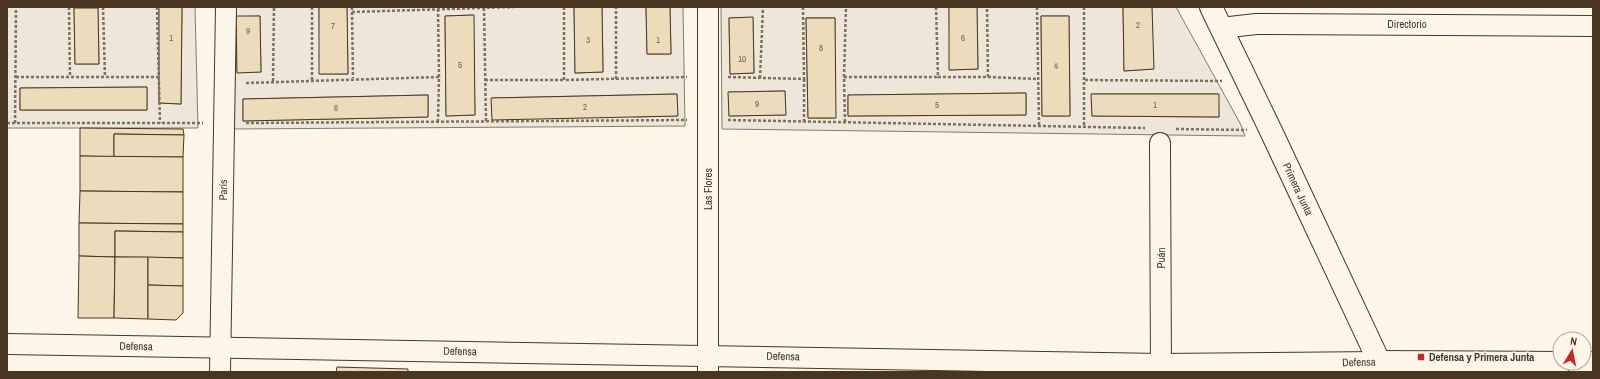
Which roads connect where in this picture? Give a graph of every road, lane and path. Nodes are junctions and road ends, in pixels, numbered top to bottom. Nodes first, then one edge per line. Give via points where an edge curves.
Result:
1 (16, 7) edge
2 (68, 7) edge
3 (102, 7) edge
4 (157, 7) edge
5 (226, 7) edge
6 (274, 7) edge
7 (312, 7) edge
8 (352, 7) edge
9 (514, 7) edge
10 (564, 7) edge
11 (616, 7) edge
12 (708, 7) edge
13 (763, 7) edge
14 (803, 7) edge
15 (846, 7) edge
16 (936, 7) edge
17 (987, 7) edge
18 (1037, 7) edge
19 (1084, 7) edge
20 (1211, 7) edge
21 (484, 8) junction
22 (438, 9) junction
23 (352, 12) junction
24 (1593, 26) edge
25 (1221, 28) junction
26 (158, 76) junction
27 (439, 76) junction
28 (16, 77) junction
29 (70, 77) junction
30 (105, 77) junction
31 (708, 77) junction
32 (844, 77) junction
33 (938, 77) junction
34 (988, 77) junction
35 (353, 78) junction
36 (760, 78) junction
37 (1038, 78) junction
38 (616, 79) junction
39 (804, 79) junction
40 (312, 80) junction
41 (485, 80) junction
42 (564, 80) junction
43 (1085, 80) junction
44 (273, 81) junction
45 (1246, 82) junction
46 (225, 84) junction
47 (708, 120) junction
48 (438, 121) junction
49 (486, 121) junction
50 (804, 122) junction
51 (845, 122) junction
52 (7, 123) edge
53 (15, 123) junction
54 (160, 123) junction
55 (225, 123) junction
56 (1039, 126) junction
57 (1084, 127) junction
58 (1174, 128) dead end
59 (1271, 131) junction
60 (1156, 136) joint
61 (7, 344) edge
62 (220, 347) junction
63 (708, 363) edge
64 (1552, 363) edge
65 (1382, 367) edge
66 (1161, 368) edge
67 (220, 372) edge

1 - 28 path
2 - 29 path
3 - 30 path
4 - 26 path
5 - 46 street, París
6 - 44 path
7 - 40 path
8 - 23 path
9 - 21 path
10 - 42 path
11 - 38 path
12 - 31 street, Las Flores
13 - 36 path
14 - 39 path
15 - 32 path
16 - 33 path
17 - 34 path
18 - 37 path
19 - 43 path
20 - 25 street, Primera Junta
21 - 22 path
21 - 41 path
22 - 23 path
22 - 27 path
23 - 35 path
24 - 25 street, Directorio via 1256,24
25 - 45 street, Primera Junta
26 - 30 path
26 - 54 path
27 - 35 path
27 - 48 path
28 - 29 path
28 - 53 path
29 - 30 path
31 - 36 path
31 - 38 path
31 - 47 street, Las Flores
32 - 33 path
32 - 51 path
33 - 34 path
34 - 37 path
35 - 40 path
36 - 39 path
37 - 56 path
38 - 42 path
39 - 50 path
40 - 44 path
41 - 42 path
41 - 49 path
43 - 45 path
43 - 57 path
44 - 46 path
45 - 59 street, Primera Junta
46 - 55 street, París
47 - 49 path
47 - 50 path
47 - 63 street, Las Flores
48 - 49 path
48 - 55 path
50 - 51 path
51 - 56 path
52 - 53 path
53 - 54 path
54 - 55 path
55 - 62 street, París
56 - 57 path
57 - 60 path
58 - 59 path
59 - 65 street, Primera Junta
60 - 66 street, Puán
61 - 62 street, Defensa
62 - 63 street, Defensa
62 - 67 street, París
63 - 66 street, Defensa
64 - 65 street, Defensa
65 - 66 street, Defensa

